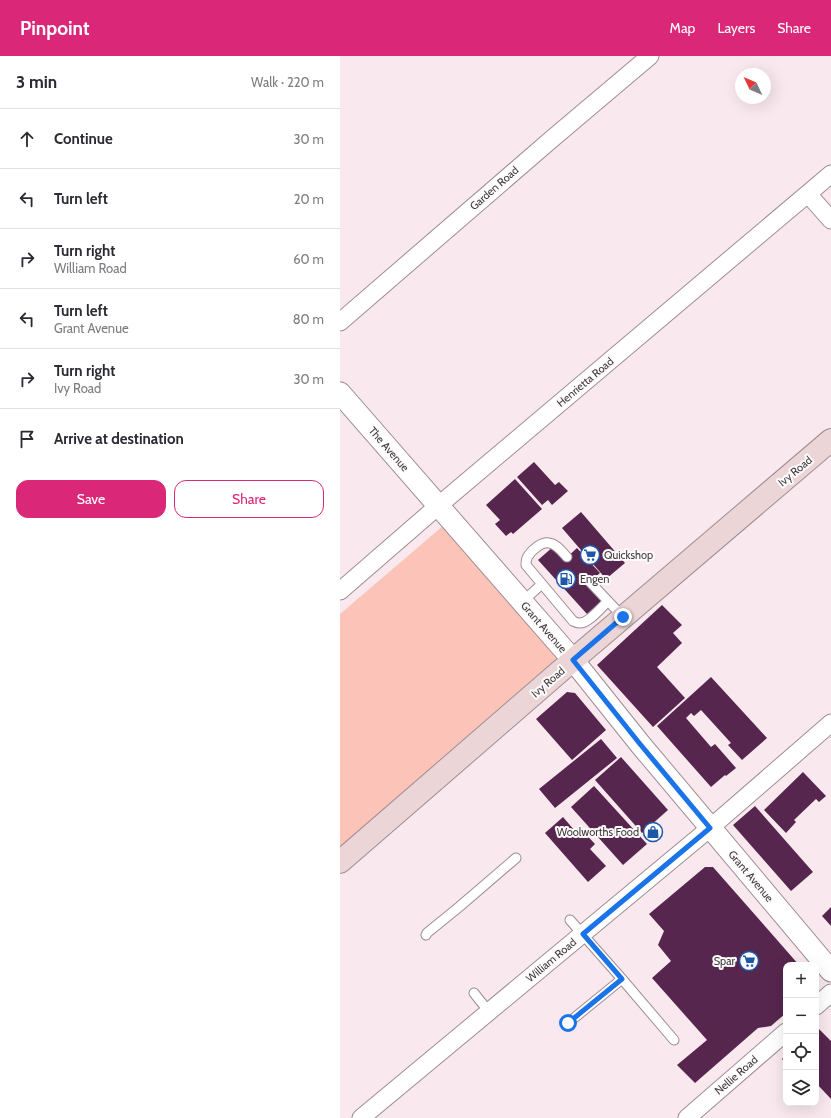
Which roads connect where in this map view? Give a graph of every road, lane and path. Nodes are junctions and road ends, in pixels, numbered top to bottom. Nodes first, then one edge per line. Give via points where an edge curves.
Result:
1 (650, 56) edge
2 (831, 174) edge
3 (808, 194) junction
4 (831, 220) edge
5 (340, 322) edge
6 (340, 393) edge
7 (831, 440) edge
8 (438, 506) junction
9 (567, 557) dead end
10 (590, 582) dead end
11 (542, 584) junction
12 (340, 591) edge
13 (608, 601) junction
14 (522, 602) junction
15 (623, 617) junction
16 (573, 660) junction
17 (831, 723) edge
18 (710, 828) junction
19 (516, 858) dead end
20 (340, 862) edge
21 (570, 920) dead end
22 (583, 934) junction
23 (426, 935) dead end
24 (831, 971) edge
25 (622, 979) junction
26 (474, 993) dead end
27 (831, 993) edge
28 (819, 1003) edge
29 (489, 1012) junction
30 (568, 1023) dead end
31 (784, 1034) edge
32 (674, 1040) dead end
33 (361, 1118) edge
34 (687, 1118) edge

1 - 5 street, Garden Road
2 - 3 street, Henrietta Road
3 - 4 street
3 - 8 street, Henrietta Road
6 - 8 street, The Avenue
7 - 15 main road, Ivy Road
8 - 12 street, Henrietta Road
8 - 14 street, Grant Avenue
9 - 11 lane via 549,542 542,544 528,556 526,565
10 - 13 lane
11 - 13 lane via 573,621 578,623 588,620
11 - 14 lane
13 - 15 lane
14 - 16 street, Grant Avenue
15 - 16 main road, Ivy Road
16 - 18 street, Grant Avenue
16 - 20 main road, Ivy Road
17 - 18 street, William Road
18 - 22 street, William Road
18 - 24 street, Grant Avenue
19 - 23 lane
21 - 22 lane
22 - 25 lane
22 - 29 street, William Road
25 - 30 lane
25 - 32 lane
26 - 29 lane
27 - 28 street
29 - 33 street, William Road
31 - 34 street, Nellie Road

